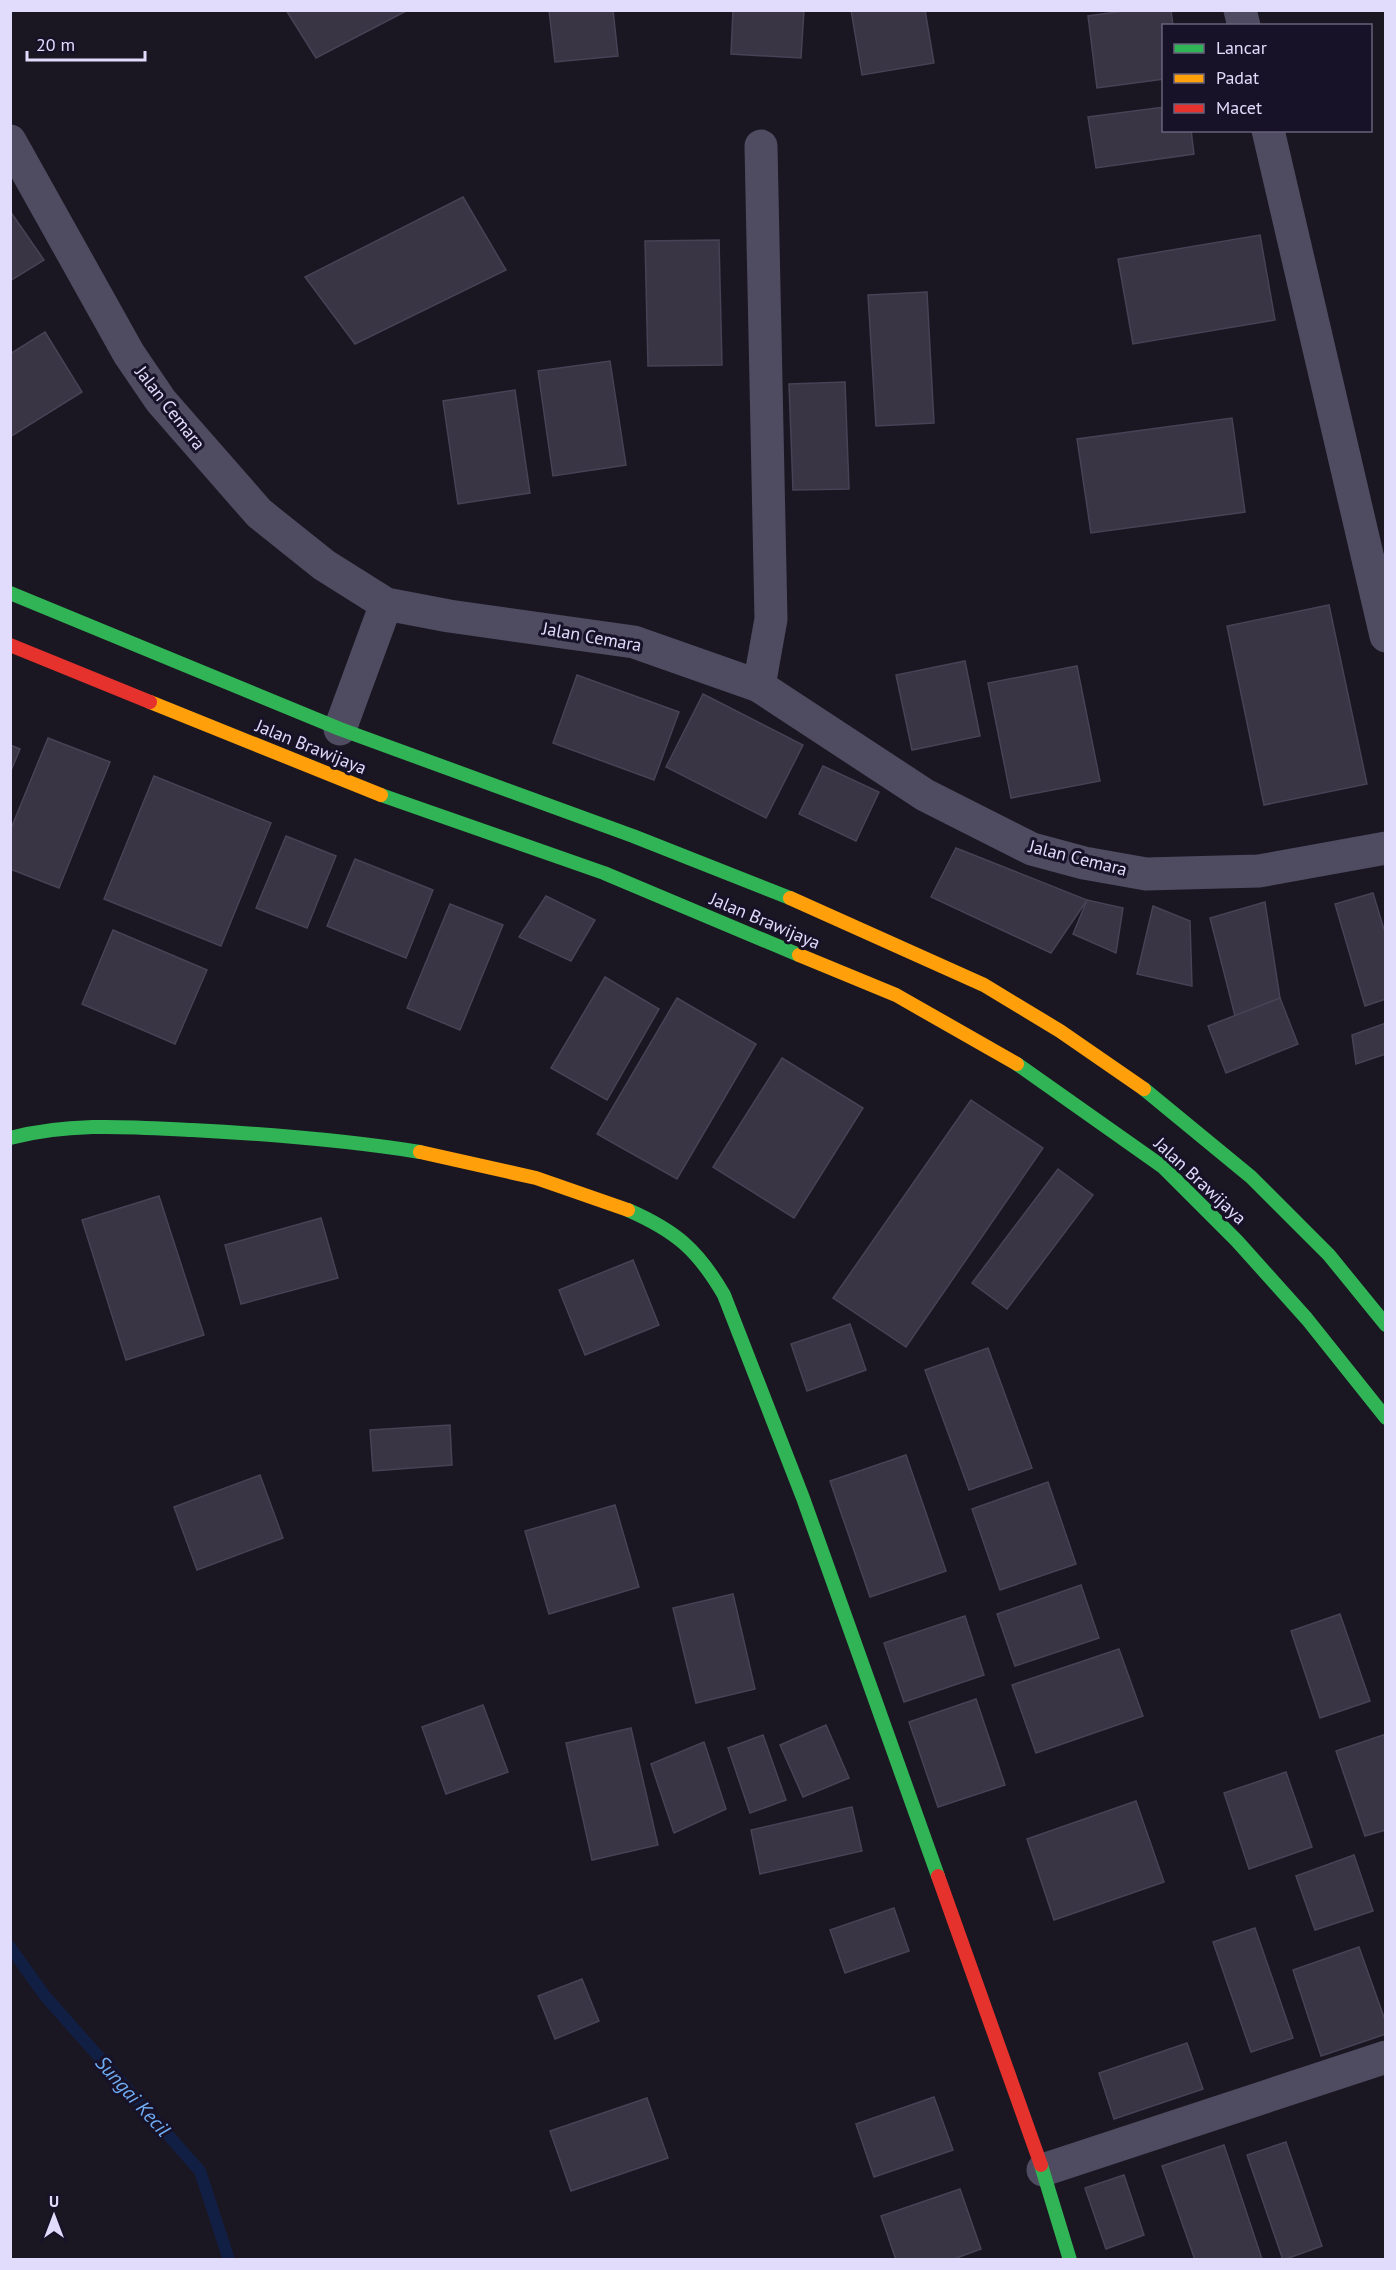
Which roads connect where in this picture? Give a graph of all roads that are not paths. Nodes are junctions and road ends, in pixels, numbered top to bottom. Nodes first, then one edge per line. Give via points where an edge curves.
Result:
1 (1268, 132) edge
2 (10, 141) edge
3 (761, 146) dead end
4 (10, 592) edge
5 (386, 604) junction
6 (1386, 636) edge
7 (10, 645) edge
8 (759, 686) junction
9 (340, 729) junction
10 (1386, 848) edge
11 (10, 1138) edge
12 (1386, 1325) edge
13 (1386, 1418) edge
14 (1386, 2057) edge
15 (1043, 2170) junction
16 (1070, 2259) edge

1 - 6 street
2 - 5 street, Jalan Cemara via 129,354 160,401 259,513 324,566
3 - 8 street via 771,619
4 - 9 main road, Jalan Brawijaya
5 - 8 street, Jalan Cemara via 634,642
5 - 9 street
7 - 13 main road, Jalan Brawijaya via 422,810 604,873 896,995 1011,1060 1163,1167 1238,1241
8 - 10 street, Jalan Cemara via 925,795 1032,849 1084,863 1146,874 1259,871
9 - 12 main road, Jalan Brawijaya via 794,899 984,985 1060,1030 1154,1096 1251,1178 1329,1255
11 - 15 main road via 73,1127 139,1128 290,1135 419,1150 540,1178 669,1230 688,1244 706,1264 737,1326 803,1498
14 - 15 street
15 - 16 main road

